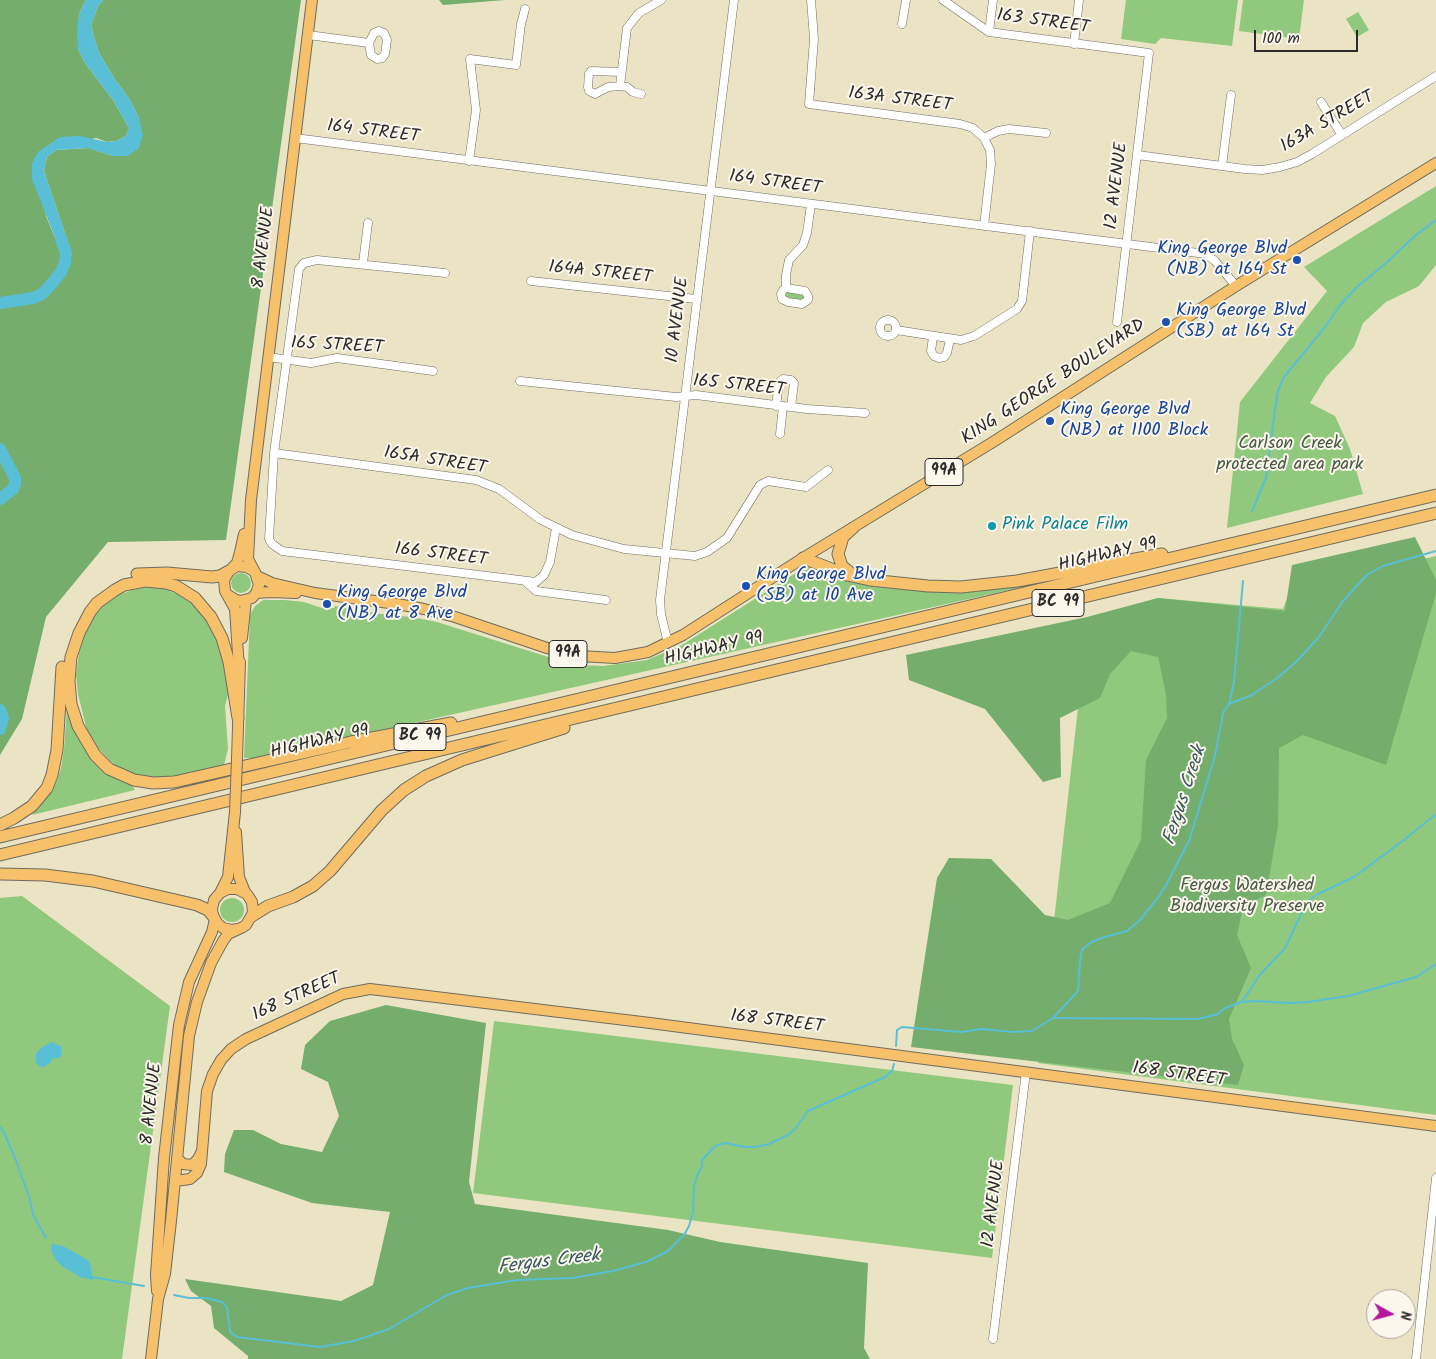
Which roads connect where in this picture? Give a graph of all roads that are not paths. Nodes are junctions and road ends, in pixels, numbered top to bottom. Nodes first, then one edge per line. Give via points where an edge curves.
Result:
1 (312, 0) edge
2 (660, 0) edge
3 (734, 0) edge
4 (811, 0) edge
5 (906, 0) edge
6 (943, 0) edge
7 (993, 0) edge
8 (1079, 0) edge
9 (526, 9) dead end
10 (902, 24) dead end
11 (989, 32) junction
12 (308, 35) junction
13 (369, 43) dead end
14 (1074, 44) junction
15 (1149, 53) joint
16 (621, 72) junction
17 (1436, 76) edge
18 (620, 86) junction
19 (641, 94) dead end
20 (1231, 95) dead end
21 (1321, 102) dead end
22 (1046, 133) dead end
23 (1342, 135) junction
24 (295, 138) junction
25 (984, 138) junction
26 (1137, 156) junction
27 (469, 161) junction
28 (1436, 163) edge
29 (1222, 166) junction
30 (709, 190) junction
31 (811, 204) junction
32 (368, 222) dead end
33 (984, 226) junction
34 (1030, 232) junction
35 (1126, 244) junction
36 (363, 264) junction
37 (445, 273) dead end
38 (531, 282) dead end
39 (1236, 286) junction
40 (786, 288) dead end
41 (696, 299) junction
42 (1117, 322) dead end
43 (896, 330) dead end
44 (933, 337) junction
45 (950, 339) junction
46 (268, 357) junction
47 (288, 360) junction
48 (433, 371) dead end
49 (520, 381) dead end
50 (685, 396) junction
51 (783, 406) junction
52 (865, 413) dead end
53 (780, 434) dead end
54 (274, 454) junction
55 (828, 470) dead end
56 (1436, 495) edge
57 (251, 500) junction
58 (1436, 513) edge
59 (556, 528) junction
60 (852, 528) junction
61 (1262, 537) junction
62 (666, 554) junction
63 (803, 558) junction
64 (231, 570) junction
65 (256, 574) junction
66 (870, 580) junction
67 (526, 582) junction
68 (256, 593) junction
69 (315, 593) junction
70 (228, 595) junction
71 (246, 600) junction
72 (606, 600) dead end
73 (668, 643) junction
74 (239, 669) junction
75 (644, 684) junction
76 (701, 688) junction
77 (238, 718) junction
78 (235, 812) junction
79 (0, 825) edge
80 (0, 838) edge
81 (0, 855) edge
82 (0, 874) edge
83 (220, 892) junction
84 (245, 892) junction
85 (252, 916) junction
86 (214, 918) junction
87 (238, 929) junction
88 (176, 1046) junction
89 (1026, 1072) junction
90 (1436, 1126) edge
91 (204, 1147) junction
92 (177, 1158) junction
93 (1436, 1178) edge
94 (175, 1181) junction
95 (158, 1299) junction
96 (993, 1339) dead end
97 (151, 1359) edge
98 (1416, 1359) edge

1 - 12 main road, 8 AVENUE
2 - 16 street via 639,13 627,28
3 - 30 street, 10 AVENUE
4 - 25 street, 163A STREET via 814,40 809,104 960,124 973,128
5 - 10 street
6 - 11 street, 163 STREET
7 - 11 street
8 - 14 street
9 - 27 street via 516,65 470,59 476,110
11 - 14 street, 163 STREET
12 - 13 street
12 - 24 main road, 8 AVENUE
14 - 15 street, 163 STREET
15 - 26 street, 12 AVENUE
16 - 18 street
16 - 18 street via 591,71 588,87 595,94 608,87
17 - 23 street, 163A STREET
18 - 19 street
20 - 29 street
21 - 23 street
22 - 25 street via 1009,130
23 - 29 street, 163A STREET via 1304,158 1280,167 1262,170
24 - 27 street, 164 STREET
24 - 46 main road, 8 AVENUE
25 - 33 street via 990,150 991,164
26 - 29 street, 163A STREET
26 - 35 street, 12 AVENUE
27 - 30 street, 164 STREET
28 - 39 main road, KING GEORGE BOULEVARD
30 - 31 street, 164 STREET
30 - 41 street, 10 AVENUE
31 - 33 street, 164 STREET
31 - 40 street via 803,245 786,268
32 - 36 street
33 - 34 street, 164 STREET
34 - 35 street, 164 STREET
34 - 45 street via 1022,301 1017,309 974,336
35 - 39 street, 164 STREET via 1206,254
35 - 42 street, 12 AVENUE
36 - 37 street
36 - 47 street via 317,260 304,263 299,269
38 - 41 street, 164A STREET
39 - 60 main road, KING GEORGE BOULEVARD / 99A
41 - 50 street, 10 AVENUE
43 - 44 street
44 - 45 street
44 - 45 street via 931,351 938,358 947,354
46 - 47 street, 165 STREET
46 - 57 main road, 8 AVENUE
47 - 48 street, 165 STREET via 311,363 337,358
47 - 54 street
49 - 50 street, 165 STREET
50 - 51 street, 165 STREET
50 - 62 street, 10 AVENUE
51 - 52 street, 165 STREET
51 - 53 street
54 - 59 street, 165A STREET via 476,480 499,489
54 - 67 street, 166 STREET via 268,539 282,551
55 - 62 street, 165A STREET via 806,487 768,481 760,485 727,538 695,556
56 - 61 highway, HIGHWAY 99 / BC 99
57 - 64 main road, 8 AVENUE via 237,563
57 - 65 main road, 8 AVENUE via 248,559
58 - 76 highway, HIGHWAY 99 / BC 99
59 - 62 street, 165A STREET via 611,546
59 - 67 street via 550,562 544,575 536,582
60 - 63 main road, KING GEORGE BOULEVARD / 99A
60 - 66 highway via 841,542 839,560 850,573
61 - 66 highway via 997,584 944,587
61 - 75 highway, HIGHWAY 99 / BC 99
62 - 73 street, 10 AVENUE via 660,600
63 - 66 highway via 847,576
63 - 73 main road, KING GEORGE BOULEVARD / 99A
64 - 65 main road via 242,566
64 - 70 main road via 224,580
64 - 79 highway via 212,577 162,573 133,575 111,583 92,598 77,619 64,656 52,775 32,806
65 - 68 main road via 259,584
65 - 69 main road, KING GEORGE BOULEVARD / 99A via 272,583
67 - 72 street, 166 STREET via 536,590
68 - 69 main road, KING GEORGE BOULEVARD / 99A
68 - 71 main road
69 - 73 main road, KING GEORGE BOULEVARD / 99A via 424,609 578,656 632,656
70 - 71 main road via 236,600
70 - 74 main road via 236,614
71 - 74 main road
74 - 77 main road
75 - 77 highway via 351,742 184,781 144,782 117,774 102,763 88,746 74,715 69,693 69,669 74,645 90,612 115,590 145,581 166,583 195,598 211,616 222,638
75 - 80 highway, HIGHWAY 99 / BC 99
76 - 81 highway, HIGHWAY 99 / BC 99
76 - 85 highway via 507,745 439,770 393,800 313,886
77 - 78 main road, bridge
78 - 83 main road via 228,877
78 - 84 main road via 238,873
82 - 86 highway via 93,881 191,903 204,907
83 - 84 main road via 232,888
83 - 86 main road via 213,902
84 - 85 main road via 254,908
85 - 87 main road via 246,925
86 - 87 main road via 225,929
86 - 88 main road, 8 AVENUE via 188,987
87 - 92 main road, 8 AVENUE via 223,941 197,1002 190,1036
88 - 94 main road via 180,1060 169,1160
88 - 95 main road, 8 AVENUE via 160,1215 156,1275
89 - 90 main road, 168 STREET
89 - 91 main road, 168 STREET via 370,989 332,999 230,1049 216,1067 207,1091
89 - 96 street, 12 AVENUE
91 - 92 main road via 192,1165 183,1164
91 - 94 main road, 168 STREET via 197,1173 190,1179
92 - 94 main road, 8 AVENUE
93 - 98 street
94 - 95 main road, 8 AVENUE via 165,1274
95 - 97 main road, 8 AVENUE

